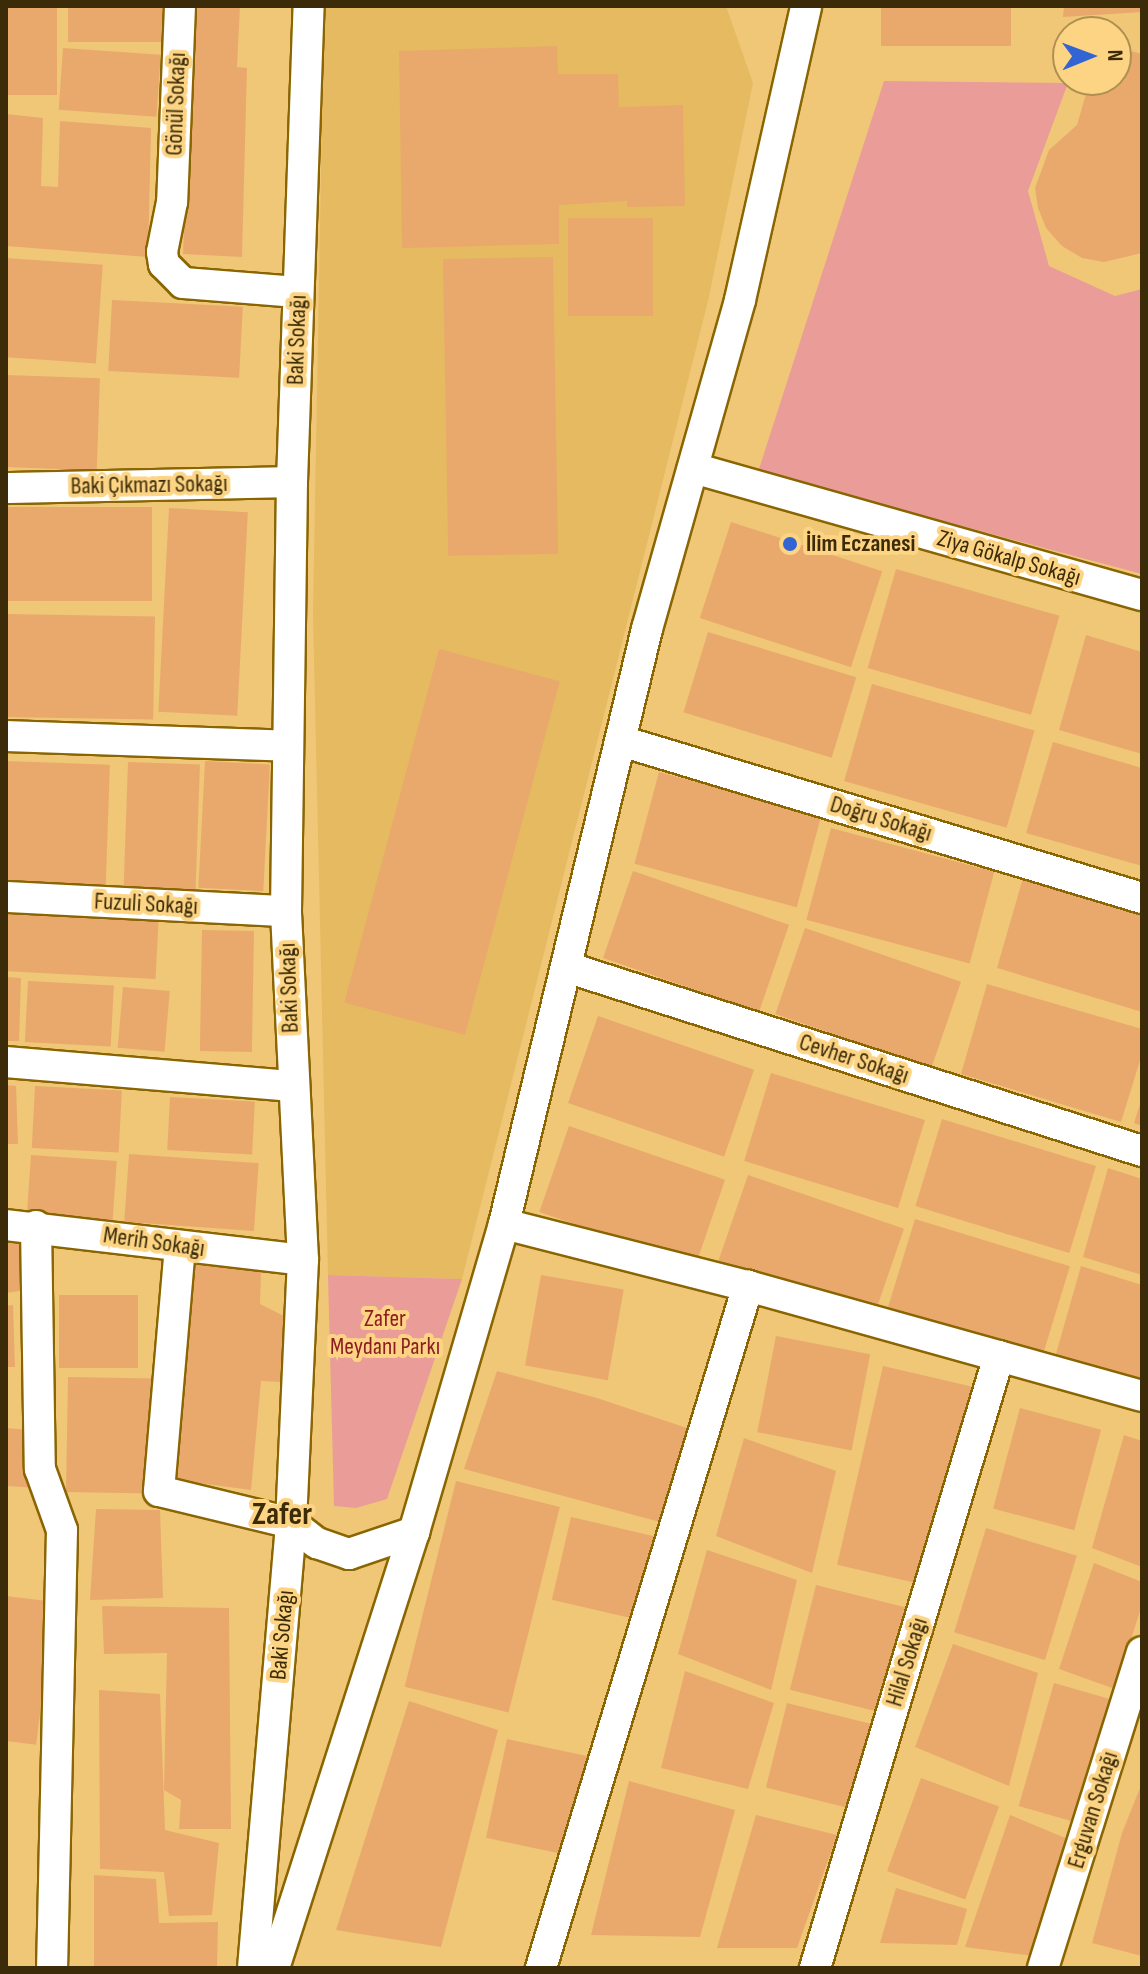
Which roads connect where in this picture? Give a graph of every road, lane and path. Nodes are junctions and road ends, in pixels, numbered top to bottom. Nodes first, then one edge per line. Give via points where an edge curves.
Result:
1 (180, 6) edge
2 (309, 6) edge
3 (806, 6) edge
4 (298, 292) junction
5 (693, 468) junction
6 (292, 482) junction
7 (6, 488) edge
8 (1142, 595) edge
9 (6, 736) edge
10 (621, 741) junction
11 (288, 746) junction
12 (6, 897) edge
13 (1142, 898) edge
14 (286, 911) junction
15 (566, 967) junction
16 (6, 1062) edge
17 (293, 1086) junction
18 (1142, 1151) edge
19 (504, 1224) junction
20 (6, 1225) edge
21 (36, 1226) junction
22 (180, 1246) junction
23 (303, 1260) junction
24 (748, 1286) junction
25 (999, 1356) junction
26 (1142, 1396) edge
27 (291, 1523) junction
28 (414, 1532) junction
29 (1142, 1652) edge
30 (52, 1968) edge
31 (253, 1968) edge
32 (274, 1968) edge
33 (541, 1968) edge
34 (815, 1968) edge
35 (1043, 1968) edge

1 - 4 street, Gönül Sokağı via 172,202 164,264 183,283
2 - 4 street, Baki Sokağı
3 - 5 street via 740,300
4 - 6 street, Baki Sokağı
5 - 8 street, Ziya Gökalp Sokağı
5 - 10 street
6 - 7 street, Baki Çıkmazı Sokağı
6 - 11 street, Baki Sokağı
9 - 11 street
10 - 13 street, Doğru Sokağı
10 - 15 street
11 - 14 street, Baki Sokağı
12 - 14 street, Fuzuli Sokağı
14 - 17 street, Baki Sokağı
15 - 18 street, Cevher Sokağı
15 - 19 street
16 - 17 street
17 - 23 street, Baki Sokağı
19 - 24 street
19 - 28 street
20 - 21 street, Merih Sokağı
21 - 22 street, Merih Sokağı
21 - 30 street via 40,1469 62,1530
22 - 23 street, Merih Sokağı
22 - 27 street via 159,1491
23 - 27 street, Baki Sokağı
24 - 25 street
24 - 33 street
25 - 26 street
25 - 34 street, Hilal Sokağı
27 - 28 street via 317,1543 349,1554
27 - 31 street, Baki Sokağı
28 - 32 street
29 - 35 street, Erguvan Sokağı

